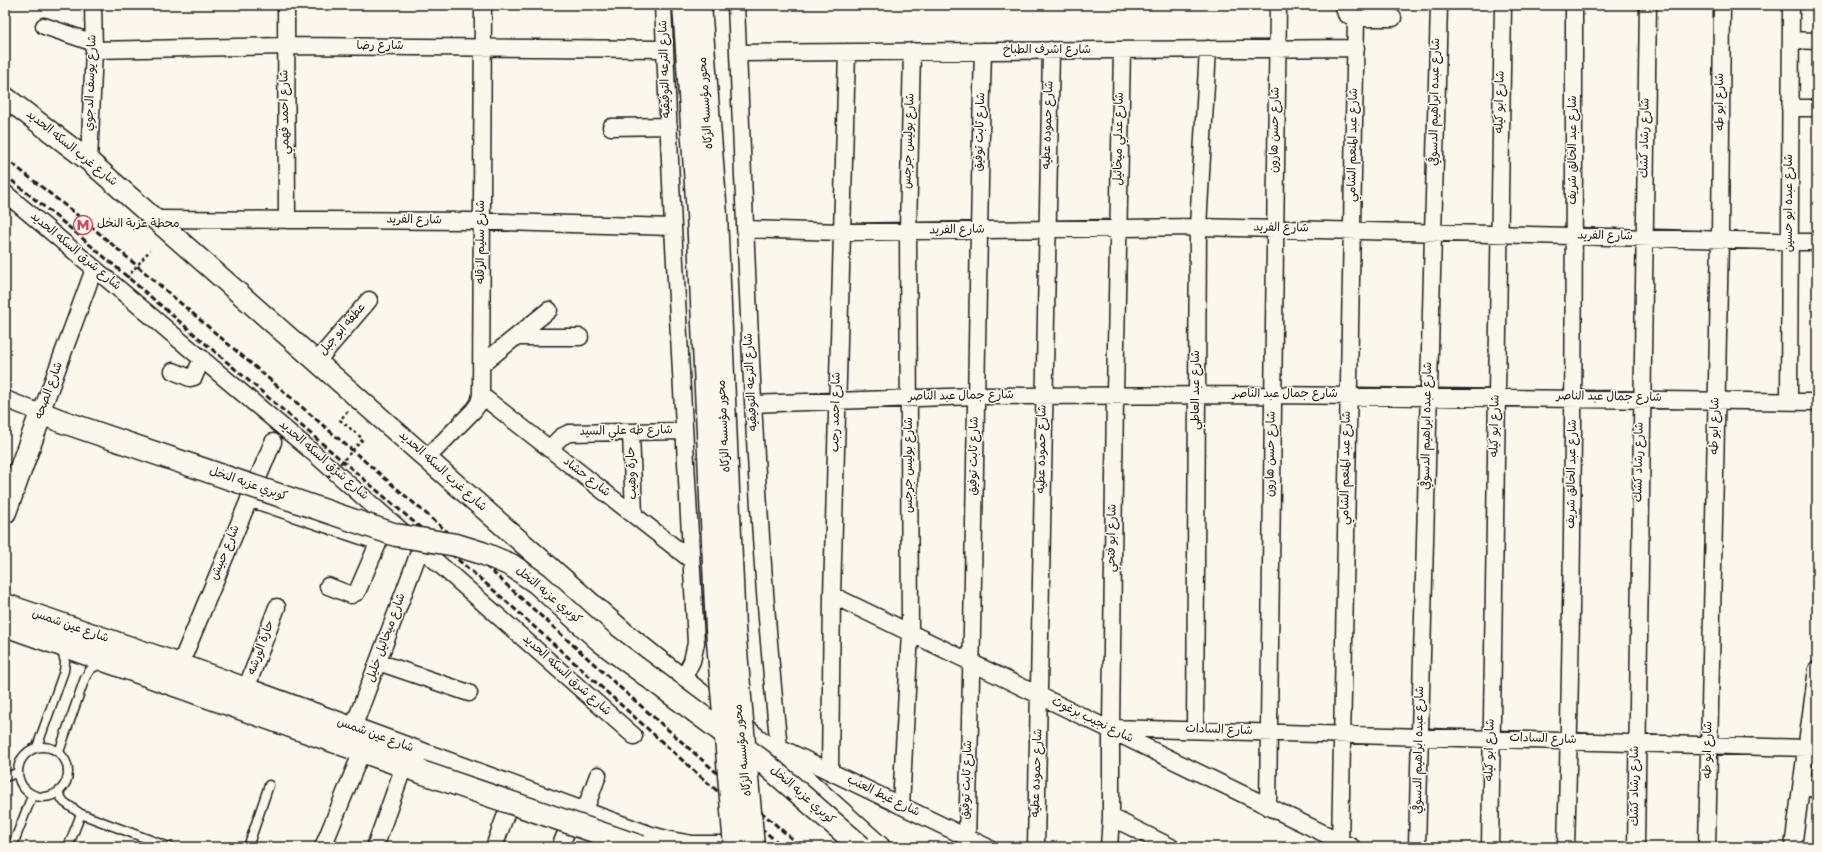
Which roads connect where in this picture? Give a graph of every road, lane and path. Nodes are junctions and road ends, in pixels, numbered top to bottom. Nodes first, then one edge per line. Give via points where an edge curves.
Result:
1 (93, 5) edge
2 (286, 5) edge
3 (483, 5) edge
4 (663, 5) edge
5 (684, 5) edge
6 (700, 5) edge
7 (736, 5) edge
8 (1278, 5) edge
9 (1343, 5) edge
10 (1439, 5) edge
11 (1503, 5) edge
12 (1574, 5) edge
13 (1648, 5) edge
14 (1722, 5) edge
15 (1791, 5) edge
16 (1356, 18) junction
17 (1393, 18) dead end
18 (44, 26) dead end
19 (1791, 40) junction
20 (1817, 41) edge
21 (94, 46) junction
22 (286, 46) junction
23 (483, 48) junction
24 (1356, 48) junction
25 (1208, 49) junction
26 (1278, 49) junction
27 (665, 50) junction
28 (1051, 50) junction
29 (1122, 50) junction
30 (912, 51) junction
31 (983, 51) junction
32 (847, 52) junction
33 (738, 53) junction
34 (5, 97) edge
35 (1790, 108) junction
36 (1817, 108) edge
37 (668, 126) junction
38 (611, 127) dead end
39 (89, 161) junction
40 (5, 193) edge
41 (155, 219) junction
42 (287, 220) junction
43 (482, 222) junction
44 (673, 226) junction
45 (1198, 227) junction
46 (1118, 228) junction
47 (746, 229) junction
48 (1275, 229) junction
49 (978, 230) junction
50 (1046, 230) junction
51 (1352, 231) junction
52 (841, 232) junction
53 (908, 232) junction
54 (1433, 233) junction
55 (1499, 234) junction
56 (1574, 236) junction
57 (1644, 238) junction
58 (1720, 240) junction
59 (1790, 241) junction
60 (1817, 242) edge
61 (150, 250) dead end
62 (94, 270) junction
63 (127, 278) dead end
64 (369, 300) dead end
65 (549, 310) dead end
66 (516, 337) junction
67 (580, 337) dead end
68 (202, 358) junction
69 (316, 361) junction
70 (481, 365) junction
71 (173, 371) dead end
72 (1349, 394) junction
73 (481, 395) junction
74 (1115, 395) junction
75 (1197, 395) junction
76 (1273, 395) junction
77 (975, 396) junction
78 (1044, 396) junction
79 (1429, 396) junction
80 (1497, 397) junction
81 (909, 398) junction
82 (1574, 398) junction
83 (1641, 399) junction
84 (5, 400) edge
85 (1717, 400) junction
86 (838, 401) junction
87 (1789, 401) junction
88 (1817, 402) edge
89 (753, 404) junction
90 (41, 413) junction
91 (340, 420) dead end
92 (684, 431) junction
93 (631, 432) junction
94 (273, 442) dead end
95 (549, 448) junction
96 (427, 458) junction
97 (328, 477) dead end
98 (249, 498) junction
99 (5, 512) edge
100 (634, 515) junction
101 (389, 519) junction
102 (379, 542) junction
103 (421, 547) junction
104 (691, 560) junction
105 (328, 586) dead end
106 (832, 595) junction
107 (5, 605) edge
108 (277, 607) dead end
109 (5, 625) edge
110 (910, 632) junction
111 (58, 644) junction
112 (106, 660) junction
113 (378, 662) junction
114 (972, 663) junction
115 (180, 665) junction
116 (1817, 669) edge
117 (682, 681) junction
118 (246, 689) junction
119 (469, 693) dead end
120 (1815, 694) edge
121 (1040, 696) junction
122 (353, 728) junction
123 (1111, 729) junction
124 (1195, 730) junction
125 (1269, 732) junction
126 (1341, 735) junction
127 (634, 736) dead end
128 (1420, 737) junction
129 (1491, 739) junction
130 (1569, 741) junction
131 (1636, 743) junction
132 (1709, 745) junction
133 (37, 747) junction
134 (362, 750) junction
135 (59, 752) junction
136 (780, 752) junction
137 (1810, 753) edge
138 (412, 769) junction
139 (830, 772) junction
140 (17, 773) junction
141 (598, 775) dead end
142 (5, 777) edge
143 (269, 785) dead end
144 (1801, 787) junction
145 (516, 788) junction
146 (1817, 790) edge
147 (58, 793) junction
148 (32, 796) junction
149 (901, 806) junction
150 (1268, 807) junction
151 (80, 814) junction
152 (1112, 817) junction
153 (577, 818) junction
154 (967, 837) junction
155 (631, 841) edge
156 (1344, 845) edge
157 (12, 847) edge
158 (68, 847) edge
159 (170, 847) edge
160 (248, 847) edge
161 (323, 847) edge
162 (375, 847) edge
163 (494, 847) edge
164 (560, 847) edge
165 (692, 847) edge
166 (735, 847) edge
167 (749, 847) edge
168 (753, 847) edge
169 (861, 847) edge
170 (880, 847) edge
171 (987, 847) edge
172 (1036, 847) edge
173 (1110, 847) edge
174 (1171, 847) edge
175 (1417, 847) edge
176 (1490, 847) edge
177 (1566, 847) edge
178 (1636, 847) edge
179 (1707, 847) edge
180 (1794, 847) edge

1 - 21 street, شارع يوسف الدجوي
2 - 22 street, شارع احمد فهمي
3 - 23 street, شارع سليم الزقله
4 - 27 street, شارع الترعه التوفيقيه
5 - 166 main road, محور مؤسسه الزكاه, bridge via 698,215 717,629
6 - 168 main road, محور مؤسسه الزكاه, bridge via 716,215 734,628
7 - 33 street, شارع الترعه التوفيقيه
8 - 26 street, شارع حسن هارون
9 - 16 street via 1346,14
10 - 54 street, شارع عبده ابراهيم الدسوقي
11 - 55 street, شارع ابو كيله
12 - 56 street, شارع عبد الخالق شريف
13 - 57 street, شارع رشاد كشك
14 - 58 street, شارع ابو طه
15 - 19 street, شارع عبده ابو حسين
16 - 17 street
16 - 24 street, شارع عبد المنعم الشامي
18 - 21 street, شارع رضا
19 - 20 street
19 - 35 street, شارع عبده ابو حسين
21 - 22 street, شارع رضا
21 - 39 street, شارع يوسف الدجوي
22 - 23 street, شارع رضا
22 - 42 street, شارع احمد فهمي
23 - 27 street, شارع رضا
23 - 43 street, شارع سليم الزقله
24 - 26 street, شارع اشرف الطباخ
24 - 51 street, شارع عبد المنعم الشامي
25 - 26 street, شارع اشرف الطباخ
25 - 29 street, شارع اشرف الطباخ
25 - 45 street, شارع عبد العاطي
26 - 48 street, شارع حسن هارون
27 - 37 street, شارع الترعه التوفيقيه
28 - 29 street, شارع اشرف الطباخ
28 - 31 street, شارع اشرف الطباخ
28 - 50 street, شارع حموده عطيه
29 - 46 street, شارع عدلي ميخائيل
30 - 31 street, شارع اشرف الطباخ
30 - 32 street, شارع اشرف الطباخ
30 - 53 street, شارع بوليس جرجس
31 - 49 street, شارع ثابت توفيق
32 - 33 street, شارع اشرف الطباخ
32 - 52 street, شارع احمد رجب
33 - 47 street, شارع الترعه التوفيقيه
34 - 39 street, شارع غرب السكه الحديد
35 - 36 street
35 - 59 street, شارع عبده ابو حسين
37 - 38 street
37 - 44 street, شارع الترعه التوفيقيه
39 - 41 street, شارع غرب السكه الحديد
40 - 62 street, شارع شرق السكه الحديد
41 - 42 street, شارع الفريد
41 - 69 street, شارع غرب السكه الحديد
42 - 43 street, شارع الفريد
43 - 44 street, شارع الفريد
43 - 70 street, شارع سليم الزقله
44 - 92 street, شارع الترعه التوفيقيه
45 - 46 street, شارع الفريد
45 - 48 street, شارع الفريد
45 - 75 street, شارع عبد العاطي
46 - 50 street, شارع الفريد
46 - 74 street, شارع ابو فتحي
47 - 52 street, شارع الفريد
47 - 89 street, شارع الترعه التوفيقيه
48 - 51 street, شارع الفريد
48 - 76 street, شارع حسن هارون
49 - 50 street, شارع الفريد
49 - 53 street, شارع الفريد
49 - 77 street, شارع ثابت توفيق
50 - 78 street, شارع حموده عطيه
51 - 54 street, شارع الفريد
51 - 72 street, شارع عبد المنعم الشامي
52 - 53 street, شارع الفريد
52 - 86 street, شارع احمد رجب
53 - 81 street, شارع بوليس جرجس
54 - 55 street, شارع الفريد
54 - 79 street, شارع عبده ابراهيم الدسوقي
55 - 56 street, شارع الفريد
55 - 80 street, شارع ابو كيله
56 - 57 street, شارع الفريد
56 - 82 street, شارع عبد الخالق شريف
57 - 58 street, شارع الفريد
57 - 83 street, شارع رشاد كشك
58 - 59 street, شارع الفريد
58 - 85 street, شارع ابو طه
59 - 60 street, شارع الفريد
59 - 87 street, شارع عبده ابو حسين
61 - 63 path, bridge
62 - 68 street, شارع شرق السكه الحديد
62 - 90 street, شارع الصحه
64 - 69 street, عطفه ابو جبل
65 - 66 street
66 - 67 street
66 - 70 street
68 - 71 street via 194,377 190,378
68 - 101 street, شارع شرق السكه الحديد
69 - 96 street, شارع غرب السكه الحديد
70 - 73 street, شارع سليم الزقله
72 - 76 street, شارع جمال عبد الناصر
72 - 79 street, شارع جمال عبد الناصر
72 - 126 street, شارع عبد المنعم الشامي
73 - 95 street, شارع حشاد
73 - 96 street, شارع سليم الزقله via 474,410
74 - 75 street, شارع جمال عبد الناصر
74 - 78 street, شارع جمال عبد الناصر
74 - 123 street, شارع ابو فتحي
75 - 76 street, شارع جمال عبد الناصر
75 - 124 street, شارع عبد العاطي
76 - 125 street, شارع حسن هارون
77 - 78 street, شارع جمال عبد الناصر
77 - 81 street, شارع جمال عبد الناصر
77 - 114 street, شارع ثابت توفيق
78 - 121 street, شارع حموده عطيه
79 - 80 street, شارع جمال عبد الناصر
79 - 128 street, شارع عبده ابراهيم الدسوقي
80 - 82 street, شارع جمال عبد الناصر
80 - 129 street, شارع ابو كيله
81 - 86 street, شارع جمال عبد الناصر
81 - 110 street, شارع بوليس جرجس
82 - 83 street, شارع جمال عبد الناصر
82 - 130 street, شارع عبد الخالق شريف
83 - 85 street, شارع جمال عبد الناصر
83 - 131 street, شارع رشاد كشك
84 - 90 street
85 - 87 street, شارع جمال عبد الناصر
85 - 132 street, شارع ابو طه
86 - 89 street, شارع جمال عبد الناصر
86 - 106 street, شارع احمد رجب
87 - 88 street, شارع جمال عبد الناصر
89 - 136 street, شارع الترعه التوفيقيه via 770,652
90 - 99 main road, شارع الصحه
90 - 169 main road, كوبري عزبه النخل, bridge via 396,535 456,545 511,565 537,583 602,642 762,761
91 - 97 path, bridge via 363,439
92 - 93 street, شارع طه علي السيد
92 - 104 street, شارع الترعه التوفيقيه
93 - 95 street, شارع طه علي السيد via 569,433
93 - 100 street, حارة وهيب
94 - 98 street, شارع حبيش
95 - 100 street, شارع حشاد
96 - 117 street, شارع غرب السكه الحديد via 626,635
98 - 102 street
98 - 115 street, شارع حبيش
100 - 104 street, شارع حشاد
101 - 102 street
101 - 103 street, شارع شرق السكه الحديد
102 - 105 street via 357,592 351,595
103 - 113 street, شارع ميخائيل خليل
103 - 127 street, شارع شرق السكه الحديد
104 - 117 street, شارع الترعه التوفيقيه via 696,643 692,661
106 - 110 street, شارع نجيب برغوث
106 - 139 street, شارع احمد رجب
107 - 115 main road, شارع عين شمس
108 - 118 street, حارة الورشه
109 - 111 main road, شارع عين شمس
110 - 114 street, شارع نجيب برغوث
110 - 149 street, شارع بوليس جرجس
111 - 112 main road, شارع عين شمس
111 - 133 lane via 63,652 64,671
112 - 134 main road, شارع عين شمس
112 - 135 lane via 94,667 85,678
113 - 119 street
113 - 122 street, شارع ميخائيل خليل
114 - 121 street, شارع نجيب برغوث
114 - 154 street, شارع ثابت توفيق
115 - 118 main road, شارع عين شمس
116 - 120 street
117 - 136 street, شارع غرب السكه الحديد
118 - 122 main road, شارع عين شمس
120 - 137 street
121 - 123 street, شارع نجيب برغوث
121 - 172 street, شارع حموده عطيه
122 - 145 main road, شارع عين شمس
123 - 124 street, شارع السادات
123 - 150 street, شارع نجيب برغوث
123 - 152 street, شارع ابو فتحي
124 - 125 street, شارع السادات
125 - 126 street, شارع السادات
125 - 150 street, شارع حسن هارون
126 - 128 street, شارع السادات
126 - 156 street, شارع عبد المنعم الشامي
128 - 129 street, شارع السادات
128 - 175 street, شارع عبده ابراهيم الدسوقي
129 - 130 street, شارع السادات
129 - 176 street, شارع ابو كيله
130 - 131 street, شارع السادات
130 - 177 street, شارع عبد الخالق شريف
131 - 132 street, شارع السادات
131 - 178 street, شارع رشاد كشك
132 - 137 street, شارع السادات
132 - 179 street, شارع ابو طه
133 - 135 lane
133 - 140 lane via 23,757
134 - 138 main road, شارع عين شمس
134 - 161 street
135 - 147 lane via 68,768 68,778
136 - 139 street, شارع غيط العنب
136 - 170 street, شارع غرب السكه الحديد
137 - 144 street
138 - 153 main road, bridge
138 - 162 street
139 - 149 street, شارع غيط العنب
140 - 142 lane
140 - 148 lane via 24,790
141 - 153 street
143 - 160 lane
144 - 146 street
144 - 180 street
145 - 153 main road, شارع عين شمس
145 - 163 street
147 - 148 lane via 50,797
147 - 151 lane via 64,802
148 - 157 lane
149 - 154 street, شارع غيط العنب
150 - 156 street, شارع نجيب برغوث
151 - 158 lane
151 - 159 lane
152 - 173 street, شارع ابو فتحي
152 - 174 street
153 - 155 main road, bridge
153 - 164 street
154 - 171 street, شارع غيط العنب
155 - 165 main road
165 - 167 main road

